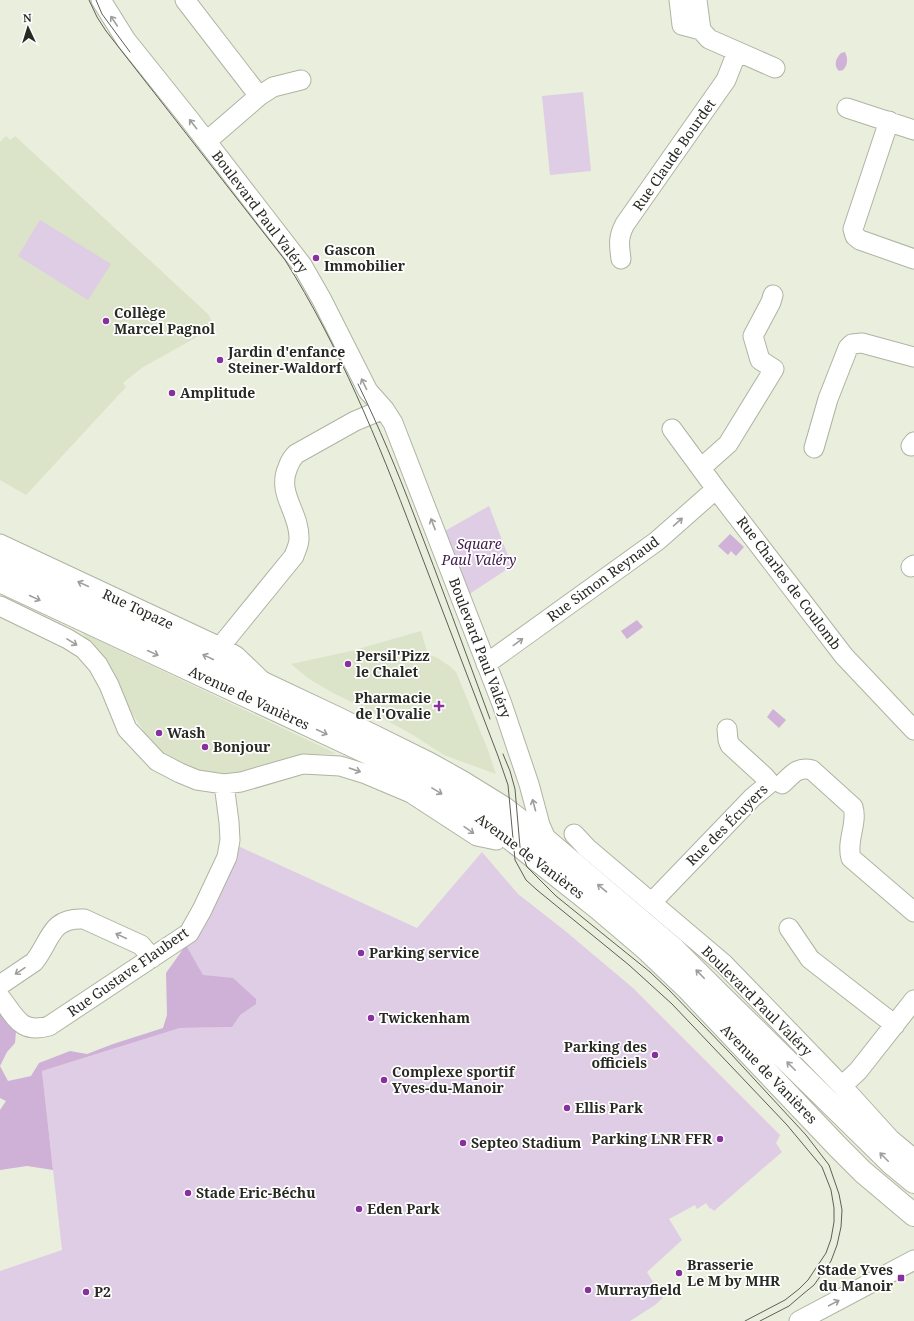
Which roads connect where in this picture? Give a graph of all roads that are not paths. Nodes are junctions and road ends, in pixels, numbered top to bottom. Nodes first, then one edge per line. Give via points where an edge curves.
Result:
1 (101, 0) edge
2 (185, 0) edge
3 (679, 0) edge
4 (697, 0) edge
5 (701, 30) junction
6 (737, 52) junction
7 (775, 68) dead end
8 (301, 80) dead end
9 (258, 96) junction
10 (847, 108) dead end
11 (889, 121) junction
12 (914, 130) edge
13 (207, 141) junction
14 (621, 259) dead end
15 (914, 259) edge
16 (773, 295) dead end
17 (914, 357) edge
18 (384, 409) junction
19 (672, 429) dead end
20 (814, 448) dead end
21 (701, 468) junction
22 (716, 489) junction
23 (0, 544) edge
24 (0, 559) edge
25 (0, 581) edge
26 (0, 606) edge
27 (220, 647) junction
28 (486, 664) junction
29 (269, 686) junction
30 (727, 728) dead end
31 (914, 730) edge
32 (224, 784) junction
33 (782, 784) dead end
34 (574, 834) dead end
35 (499, 836) junction
36 (547, 842) junction
37 (652, 902) junction
38 (914, 912) edge
39 (789, 928) dead end
40 (152, 958) junction
41 (0, 985) edge
42 (0, 997) edge
43 (914, 1000) edge
44 (895, 1025) junction
45 (842, 1086) junction
46 (914, 1159) edge
47 (914, 1182) edge
48 (914, 1215) edge
49 (914, 1260) edge
50 (799, 1321) edge

13 -> 1 street, Boulevard Paul Valéry via 126,40
2 - 9 street
3 - 5 street via 682,25
4 - 5 street
5 - 6 street via 709,39
6 - 7 street
6 - 14 street, Rue Claude Bourdet via 726,80 625,224 619,243
8 - 9 street via 279,84
9 - 13 street
10 - 11 street
11 - 12 street
11 - 15 street via 854,229 855,236
18 -> 13 street, Boulevard Paul Valéry via 368,391 302,265
16 - 21 street via 752,336 760,360 774,369 728,444
17 - 20 street via 862,343 852,344 848,348 828,399
18 - 27 street via 356,421 292,458 284,478 284,487 298,529 298,546 294,556
28 -> 18 street, Boulevard Paul Valéry via 393,423
19 - 21 street, Rue Charles de Coulomb
21 - 22 street, Rue Charles de Coulomb
28 -> 22 street, Rue Simon Reynaud via 656,541
22 - 31 street, Rue Charles de Coulomb via 844,656
27 -> 23 street, Rue Topaze
29 -> 24 main road, Avenue de Vanières
25 -> 35 main road, Avenue de Vanières via 366,752 426,784
26 -> 32 street via 84,649 98,665 109,685 127,729 161,764 197,780
27 - 29 street, Rue Topaze via 236,656
36 -> 28 street, Boulevard Paul Valéry via 502,704
29 - 36 main road, Avenue de Vanières via 434,766 504,808
30 - 37 street, Rue des Écuyers via 730,745 770,783 753,797
32 -> 35 street via 241,782 302,764 340,766 411,793 477,836
32 - 40 street, Rue Gustave Flaubert via 230,840 227,857 189,933
33 - 38 street via 798,769 812,770 853,806 855,813 849,851 851,858
34 - 37 street, Boulevard Paul Valéry via 587,848
35 - 48 main road, Avenue de Vanières via 598,908 645,948 687,988 863,1172
47 -> 36 main road, Avenue de Vanières via 891,1164 674,948
37 - 45 street, Boulevard Paul Valéry via 724,964
39 - 44 street via 810,959
40 -> 41 street via 141,945 84,918 73,918 55,927 34,962
40 - 42 street, Rue Gustave Flaubert via 49,1026 27,1028
43 - 44 street
44 - 45 street via 858,1071
45 - 46 street, Boulevard Paul Valéry via 890,1139
50 -> 49 street

